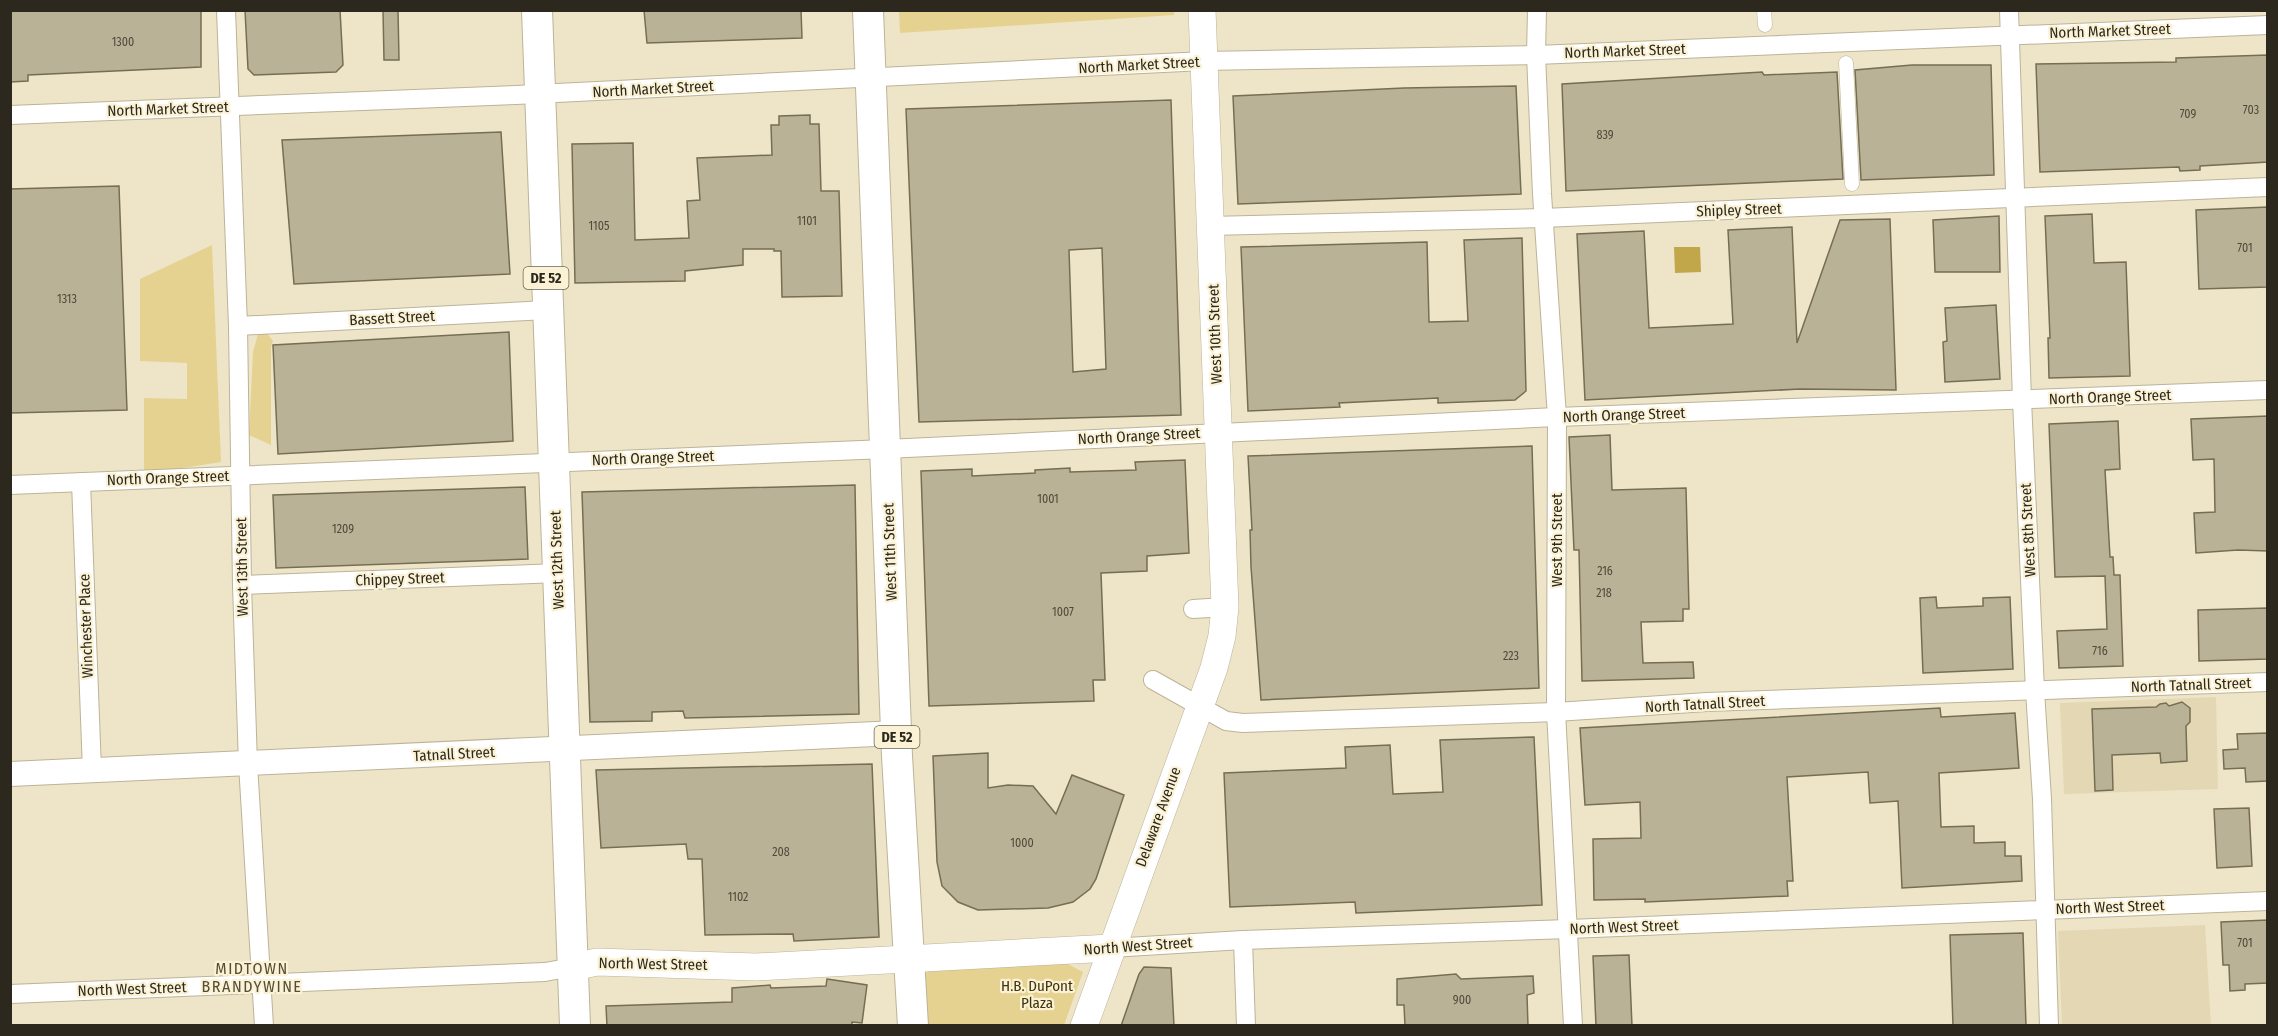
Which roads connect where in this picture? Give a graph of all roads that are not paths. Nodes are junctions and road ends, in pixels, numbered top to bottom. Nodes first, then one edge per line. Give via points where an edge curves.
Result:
1 (226, 10) edge
2 (537, 10) edge
3 (868, 10) edge
4 (1202, 10) edge
5 (1537, 10) edge
6 (2009, 10) edge
7 (2268, 25) edge
8 (2010, 35) junction
9 (1536, 55) junction
10 (1204, 61) junction
11 (1846, 63) dead end
12 (871, 78) junction
13 (540, 94) junction
14 (231, 107) junction
15 (10, 115) edge
16 (1852, 184) dead end
17 (2268, 187) edge
18 (2015, 199) junction
19 (1543, 218) junction
20 (1210, 226) junction
21 (547, 310) junction
22 (238, 326) junction
23 (2268, 390) edge
24 (2022, 400) junction
25 (1557, 417) junction
26 (1219, 432) junction
27 (886, 449) junction
28 (554, 462) junction
29 (240, 475) junction
30 (81, 482) junction
31 (10, 485) edge
32 (558, 573) junction
33 (242, 585) junction
34 (1225, 607) junction
35 (1193, 609) dead end
36 (1153, 680) dead end
37 (2268, 682) edge
38 (2035, 691) junction
39 (1199, 706) junction
40 (1556, 712) junction
41 (897, 733) junction
42 (564, 748) junction
43 (249, 764) junction
44 (92, 770) junction
45 (10, 774) edge
46 (2268, 901) edge
47 (2045, 909) junction
48 (1569, 929) junction
49 (1242, 939) junction
50 (1111, 948) junction
51 (910, 959) junction
52 (573, 967) junction
53 (262, 984) junction
54 (10, 994) edge
55 (264, 1026) edge
56 (575, 1026) edge
57 (913, 1026) edge
58 (1084, 1026) edge
59 (1246, 1026) edge
60 (1573, 1026) edge
61 (2049, 1026) edge

1 - 14 street, West 13th Street
2 - 13 main road, DE 52
3 - 12 main road, DE 52
4 - 10 main road, West 10th Street
5 - 9 street, West 9th Street
6 - 8 street, West 8th Street
7 - 8 street, North Market Street
8 - 9 street, North Market Street
8 - 18 street, West 8th Street
9 - 10 street, North Market Street
9 - 19 street, West 9th Street
10 - 12 street, North Market Street
10 - 20 main road, West 10th Street
11 - 16 street
12 - 13 street, North Market Street
12 - 27 main road, West 11th Street / DE 52
13 - 14 street, North Market Street
13 - 21 main road, West 12th Street / DE 52
14 - 15 street, North Market Street
14 - 22 street, West 13th Street
17 - 18 street, Shipley Street
18 - 19 street, Shipley Street
18 - 24 street, West 8th Street
19 - 20 street, Shipley Street
19 - 25 street, West 9th Street
20 - 26 main road, West 10th Street
21 - 22 street, Bassett Street
21 - 28 main road, West 12th Street / DE 52
22 - 29 street, West 13th Street
23 - 24 street, North Orange Street
24 - 25 street, North Orange Street
24 - 38 street, West 8th Street
25 - 26 street, North Orange Street
25 - 40 street, West 9th Street
26 - 27 street, North Orange Street
26 - 34 main road, West 10th Street
27 - 28 street, North Orange Street
27 - 41 main road, West 11th Street / DE 52
28 - 29 street, North Orange Street
28 - 32 main road, West 12th Street / DE 52
29 - 30 street, North Orange Street
29 - 33 street, West 13th Street
30 - 31 street, North Orange Street
30 - 44 street, Winchester Place
32 - 33 street, Chippey Street
32 - 42 main road, West 12th Street / DE 52
33 - 43 street, West 13th Street
34 - 35 street
34 - 39 main road, Delaware Avenue via 1214,668
36 - 39 street, North Tatnall Street
37 - 38 street, North Tatnall Street
38 - 40 street, North Tatnall Street via 1707,702
38 - 47 street, West 8th Street
39 - 40 street, North Tatnall Street via 1226,721 1243,723
39 - 50 main road, Delaware Avenue
40 - 48 street, West 9th Street
41 - 42 street, Tatnall Street
41 - 51 main road, West 11th Street / DE 52
42 - 43 street, Tatnall Street
42 - 52 main road, West 12th Street / DE 52
43 - 44 street, Tatnall Street
43 - 53 street, West 13th Street
44 - 45 street, Tatnall Street
46 - 47 street, North West Street
47 - 48 street, North West Street
47 - 61 street, West 8th Street
48 - 49 street, North West Street
48 - 60 street, West 9th Street
49 - 50 street, North West Street
49 - 59 street
50 - 51 main road, North West Street
50 - 58 main road, Delaware Avenue
51 - 52 main road, North West Street via 756,967 597,962
51 - 57 main road, West 11th Street / DE 52
52 - 53 street, North West Street via 545,972
52 - 56 main road, West 12th Street / DE 52
53 - 54 street, North West Street
53 - 55 street, West 13th Street

